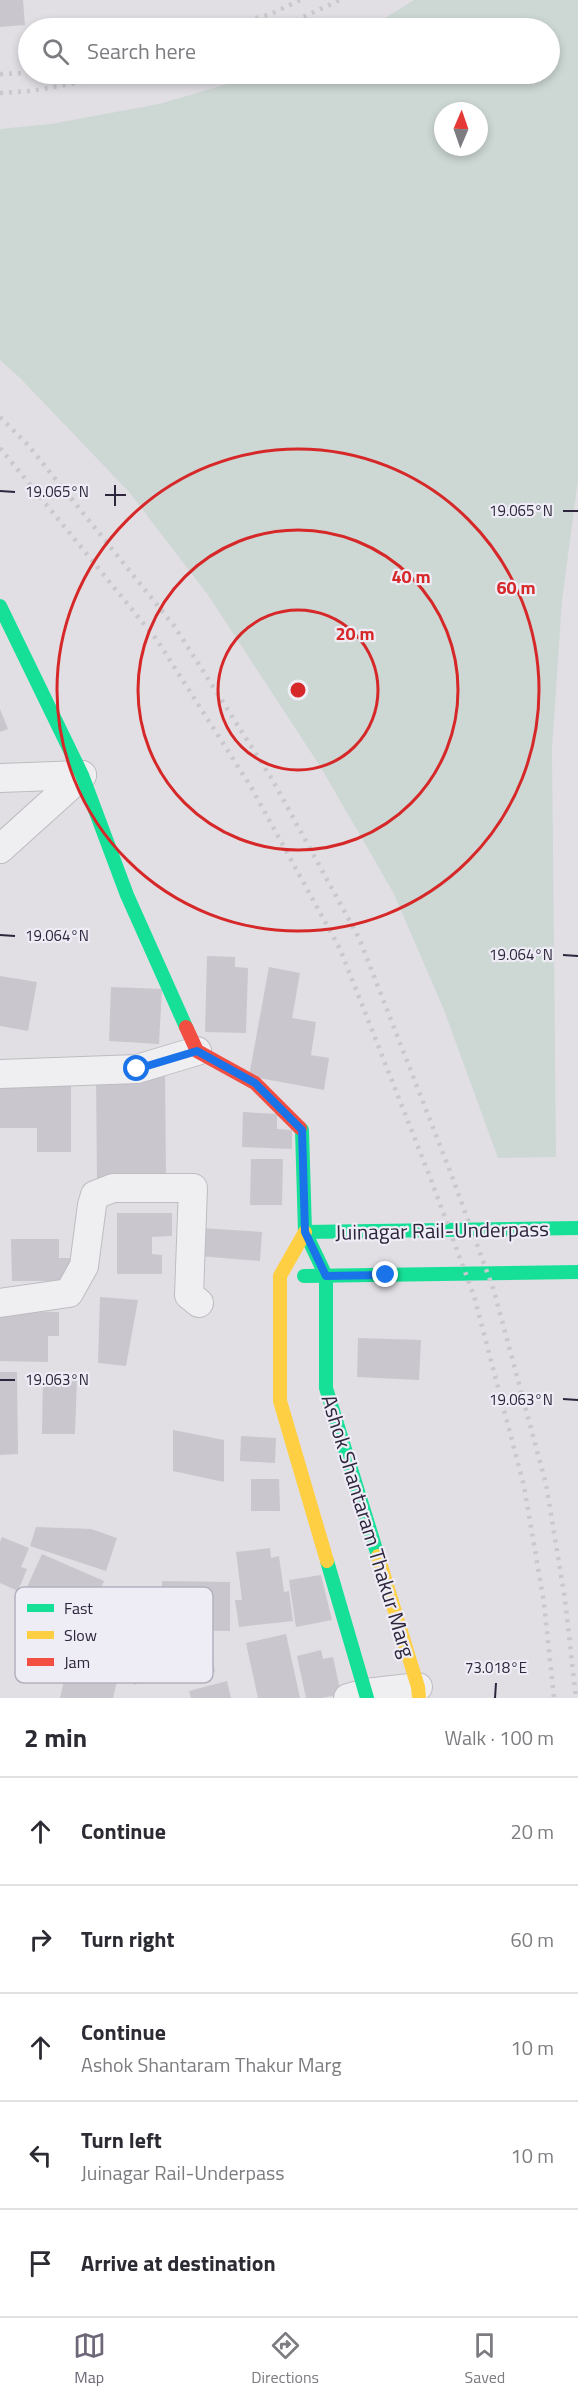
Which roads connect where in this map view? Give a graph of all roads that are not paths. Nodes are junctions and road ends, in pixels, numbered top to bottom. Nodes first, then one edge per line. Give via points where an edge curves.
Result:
1 (0, 606) edge
2 (82, 775) junction
3 (0, 778) edge
4 (0, 849) edge
5 (197, 1051) junction
6 (0, 1074) edge
7 (578, 1228) edge
8 (305, 1232) junction
9 (578, 1272) edge
10 (280, 1276) junction
11 (326, 1276) junction
12 (0, 1303) edge
13 (199, 1303) dead end
14 (418, 1693) edge
15 (360, 1696) edge

1 - 2 street
2 - 3 street
2 - 4 street
2 - 5 street via 127,895
5 - 6 street via 137,1069
5 - 8 street via 255,1083 302,1130
7 - 8 street, Juinagar Rail-Underpass
8 - 10 street
8 - 11 street, Ashok Shantaram Thakur Marg
9 - 11 street, Juinagar Rail-Underpass
10 - 11 street, Juinagar Rail-Underpass
10 - 15 street via 280,1401
11 - 14 street, Ashok Shantaram Thakur Marg via 326,1388
12 - 13 street via 69,1293 84,1266 95,1195 113,1188 194,1188 189,1295
14 - 15 street

